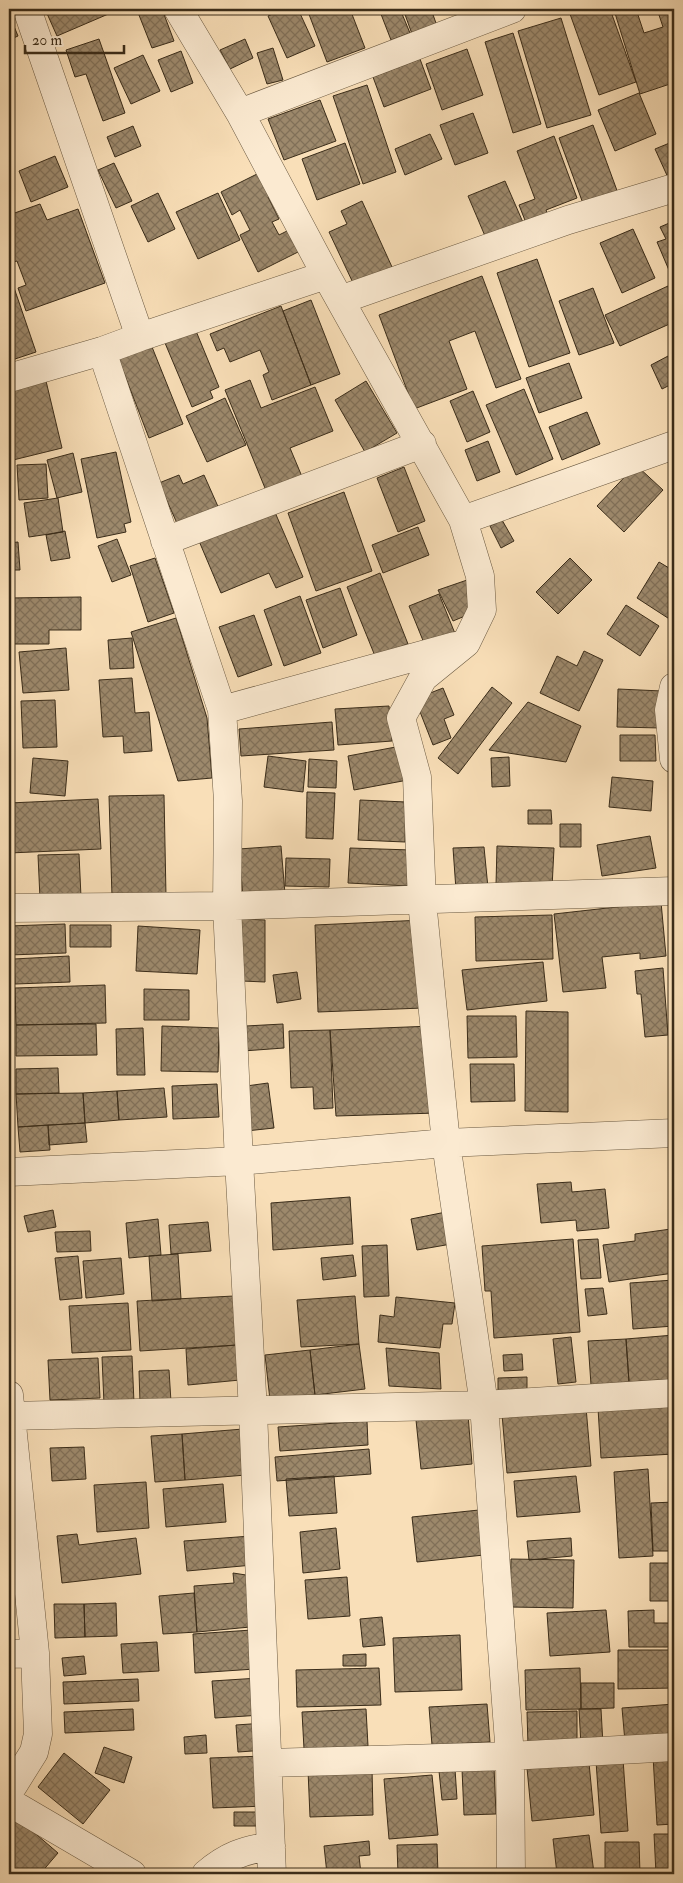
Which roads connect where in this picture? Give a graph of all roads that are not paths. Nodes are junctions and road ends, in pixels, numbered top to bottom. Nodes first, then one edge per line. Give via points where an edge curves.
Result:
1 (27, 9) edge
2 (178, 9) edge
3 (512, 9) edge
4 (240, 113) junction
5 (674, 188) edge
6 (326, 275) junction
7 (340, 300) junction
8 (140, 337) junction
9 (102, 351) junction
10 (9, 378) edge
11 (422, 444) junction
12 (674, 445) edge
13 (463, 520) junction
14 (165, 541) junction
15 (466, 643) junction
16 (674, 687) edge
17 (222, 710) junction
18 (674, 760) edge
19 (674, 892) edge
20 (422, 901) junction
21 (227, 906) junction
22 (9, 908) edge
23 (674, 1133) edge
24 (446, 1143) junction
25 (238, 1161) junction
26 (9, 1172) edge
27 (674, 1393) edge
28 (484, 1405) junction
29 (10, 1409) edge
30 (253, 1411) junction
31 (22, 1653) edge
32 (674, 1747) edge
33 (510, 1756) junction
34 (268, 1764) junction
35 (9, 1792) edge
36 (9, 1802) edge
37 (271, 1846) junction
38 (132, 1874) edge
39 (206, 1874) edge
40 (272, 1874) edge
41 (511, 1874) edge

1 - 8 street
2 - 4 street
3 - 4 street
4 - 6 street
5 - 7 street via 568,220
6 - 7 street
6 - 8 street
7 - 11 street
8 - 9 street
9 - 10 street
9 - 14 street
11 - 13 street
11 - 14 street
12 - 13 street
13 - 15 street via 480,576 482,610
14 - 17 street
15 - 17 street
15 - 20 street via 423,678 402,718 417,777
16 - 18 street via 669,710
17 - 21 street via 228,800
19 - 20 street
20 - 21 street
20 - 24 street
21 - 22 street
21 - 25 street
23 - 24 street
24 - 25 street
24 - 28 street
25 - 26 street
25 - 30 street
27 - 28 street
28 - 30 street
28 - 33 street
29 - 30 street
29 - 31 street
30 - 34 street
31 - 35 street via 38,1734 34,1752
32 - 33 street
33 - 34 street
33 - 41 street
34 - 37 street
36 - 38 street
37 - 39 street via 234,1855
37 - 40 street

